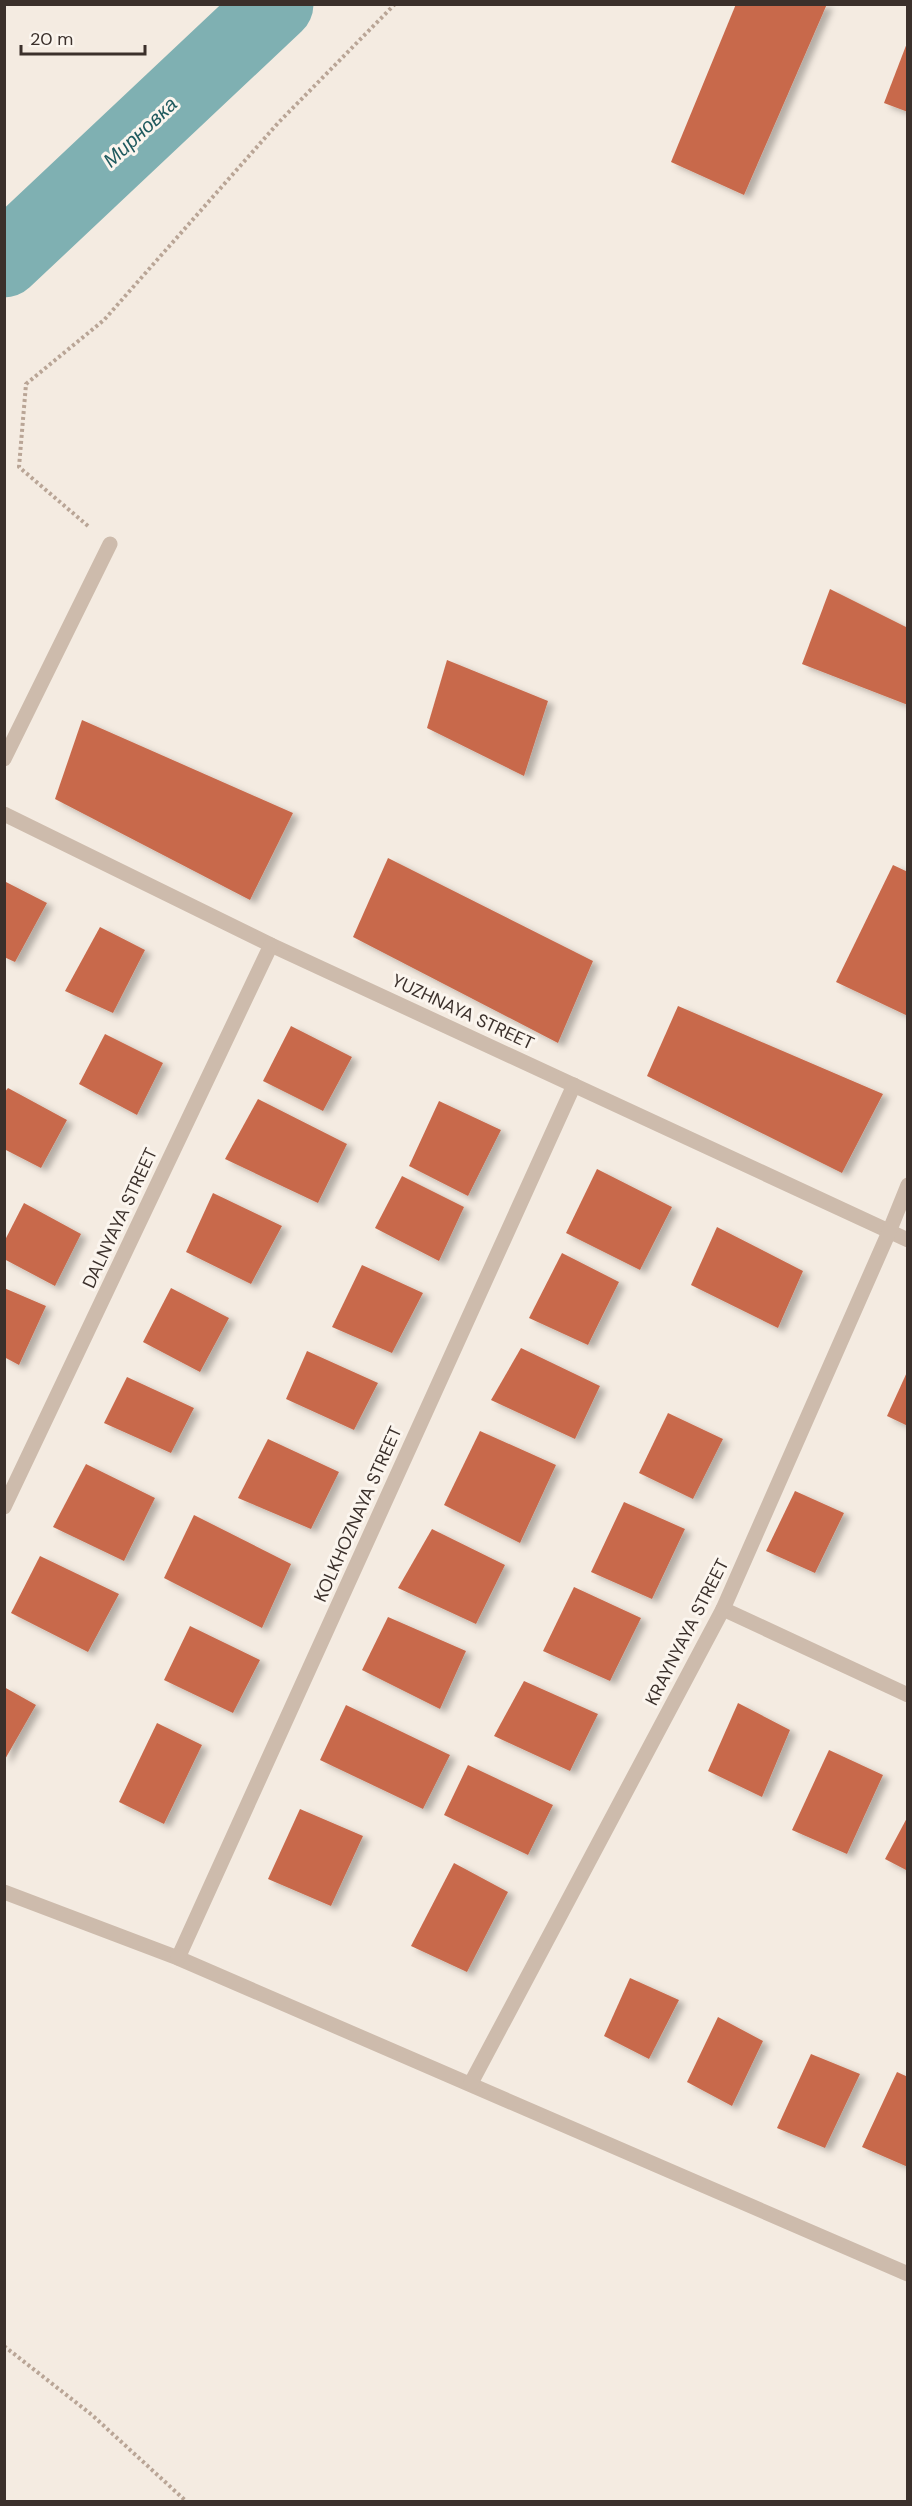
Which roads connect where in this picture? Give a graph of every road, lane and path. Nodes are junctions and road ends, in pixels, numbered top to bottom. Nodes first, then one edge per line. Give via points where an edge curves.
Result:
1 (395, 4) edge
2 (110, 544) joint
3 (4, 759) edge
4 (4, 814) edge
5 (271, 945) junction
6 (574, 1085) junction
7 (908, 1185) edge
8 (889, 1232) junction
9 (908, 1240) edge
10 (4, 1507) edge
11 (723, 1609) junction
12 (908, 1695) edge
13 (4, 1892) edge
14 (178, 1958) junction
15 (471, 2084) junction
16 (908, 2274) edge
17 (4, 2346) edge
18 (187, 2502) edge

1 - 2 path via 279,122 104,320 26,384 19,467
2 - 3 street
4 - 5 street, YUZHNAYA STREET
5 - 6 street, YUZHNAYA STREET
5 - 10 street, DALNYAYA STREET
6 - 8 street, YUZHNAYA STREET
6 - 14 street, KOLKHOZNAYA STREET
7 - 8 street, KRAYNYAYA STREET
8 - 9 street, YUZHNAYA STREET
8 - 11 street, KRAYNYAYA STREET
11 - 12 street
11 - 15 street, KRAYNYAYA STREET
13 - 14 street
14 - 15 street
15 - 16 street
17 - 18 path via 92,2415

